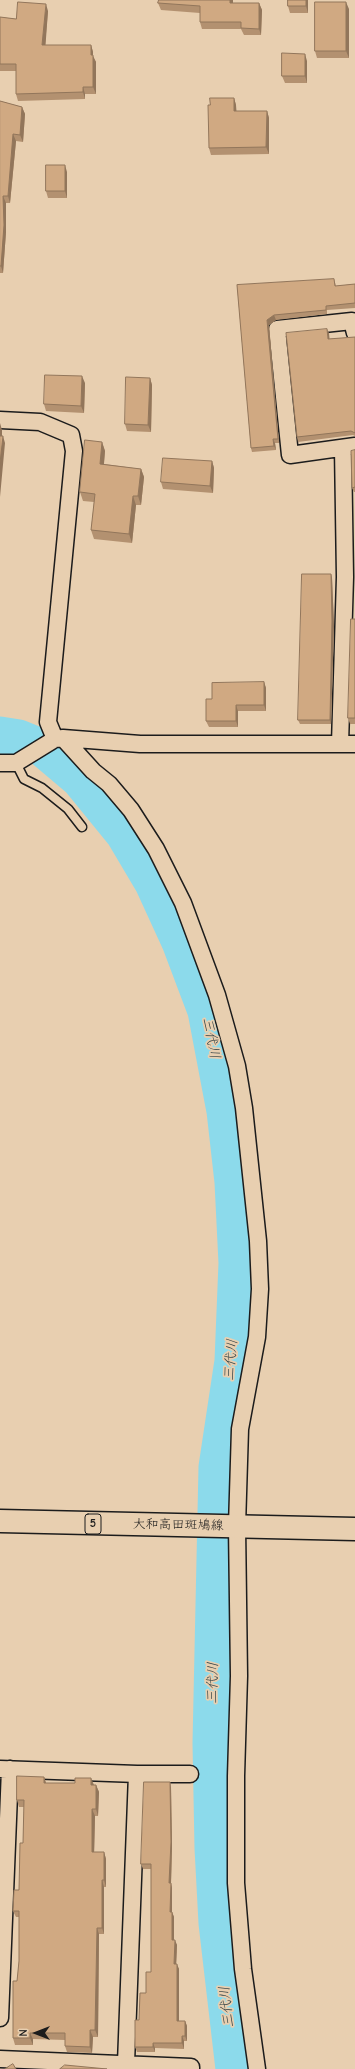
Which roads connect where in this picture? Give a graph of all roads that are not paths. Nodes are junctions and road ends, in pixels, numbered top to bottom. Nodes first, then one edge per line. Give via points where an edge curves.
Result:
1 (355, 332) edge
2 (0, 420) edge
3 (349, 447) edge
4 (59, 738) junction
5 (347, 744) edge
6 (8, 763) edge
7 (82, 827) dead end
8 (0, 1521) edge
9 (237, 1526) junction
10 (355, 1529) edge
11 (5, 1769) edge
12 (136, 1774) junction
13 (190, 1774) dead end
14 (0, 2018) edge
15 (0, 2059) edge
16 (126, 2063) junction
17 (191, 2069) edge
18 (257, 2069) edge

1 - 3 street via 352,321 277,329 290,455
2 - 4 street via 40,422 65,432 71,435 74,451 48,722
3 - 5 street via 345,577
4 - 5 street via 140,744
4 - 6 street
4 - 9 street via 131,810 156,849 183,904 217,995 237,1066 252,1175 260,1289 257,1337 240,1429
6 - 7 lane via 24,779 42,788 68,809
8 - 9 main road, 大和高田斑鳩線 / 5
9 - 10 main road, 大和高田斑鳩線 / 5
9 - 18 street via 239,1676 236,1883 243,1969
11 - 12 street
11 - 14 street
12 - 13 street
12 - 16 street
15 - 16 street
16 - 17 street

